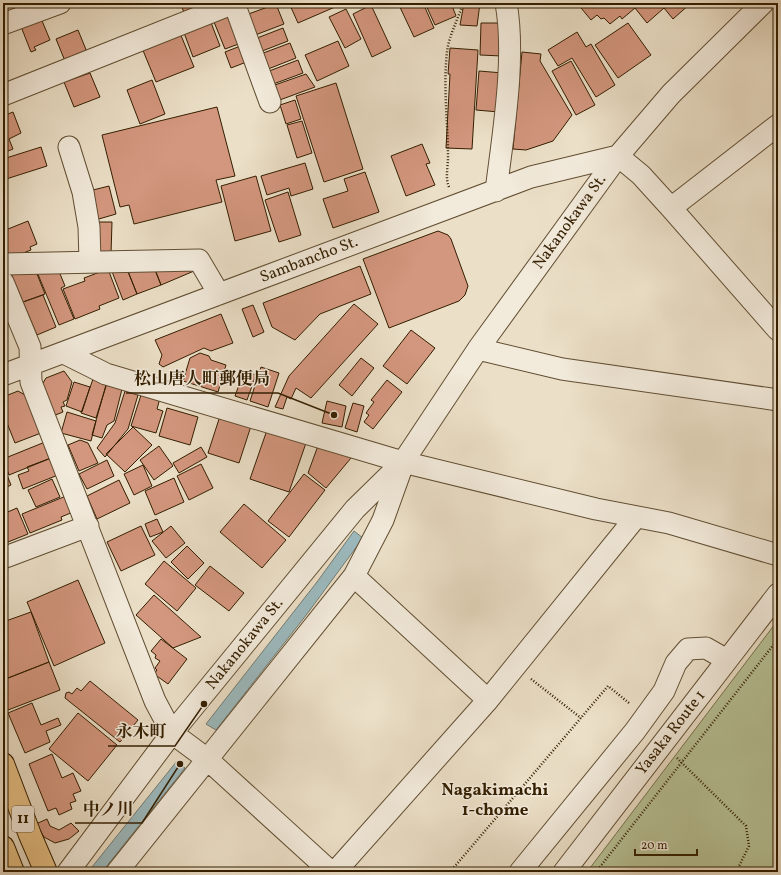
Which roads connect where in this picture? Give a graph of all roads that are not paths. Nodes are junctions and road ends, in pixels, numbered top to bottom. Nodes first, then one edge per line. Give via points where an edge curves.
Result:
1 (60, 3) edge
2 (234, 3) edge
3 (506, 3) edge
4 (763, 3) edge
5 (3, 24) edge
6 (3, 95) edge
7 (270, 102) dead end
8 (777, 128) edge
9 (68, 147) dead end
10 (618, 156) junction
11 (496, 191) junction
12 (671, 208) junction
13 (90, 262) junction
14 (3, 264) edge
15 (3, 282) edge
16 (219, 294) junction
17 (778, 330) edge
18 (478, 349) junction
19 (64, 353) junction
20 (30, 364) junction
21 (3, 375) edge
22 (778, 400) edge
23 (404, 462) junction
24 (636, 517) junction
25 (88, 526) junction
26 (778, 555) edge
27 (3, 558) edge
28 (354, 576) junction
29 (778, 594) edge
30 (727, 660) junction
31 (488, 700) junction
32 (172, 733) junction
33 (207, 759) junction
34 (3, 764) edge
35 (3, 848) edge
36 (13, 872) edge
37 (46, 872) edge
38 (68, 872) edge
39 (117, 872) edge
40 (331, 872) edge
41 (335, 872) edge
42 (520, 872) edge
43 (564, 872) edge

1 - 5 street
2 - 6 street
2 - 7 street
3 - 11 street via 508,78
4 - 10 street, Nakanokawa St. via 671,94
8 - 12 street
9 - 13 street via 83,192 90,227
10 - 11 street, Sambancho St. via 531,177
10 - 12 street via 641,175
10 - 18 street, Nakanokawa St.
11 - 16 street, Sambancho St.
12 - 17 street
13 - 14 street
13 - 16 street via 199,260
15 - 20 street via 30,347
16 - 19 street, Sambancho St.
18 - 22 street via 562,369
18 - 23 street, Nakanokawa St.
19 - 20 street, Sambancho St.
19 - 23 street via 106,374
20 - 21 street, Sambancho St.
20 - 25 street via 30,382
23 - 24 street
23 - 28 street, Nakanokawa St. via 383,520
23 - 32 street, Nakanokawa St. via 355,509
24 - 26 street via 669,523
24 - 31 street
25 - 27 street
25 - 32 street via 156,700
28 - 31 street
28 - 33 street, Nakanokawa St.
29 - 30 street, Yasaka Route 1
30 - 42 street via 706,648 688,649 676,663 664,691 646,717
30 - 43 street, Yasaka Route 1
31 - 41 street
32 - 33 street
32 - 38 street, Nakanokawa St.
33 - 39 street, Nakanokawa St.
33 - 40 street
34 - 37 highway, 11
35 - 36 highway, 11

